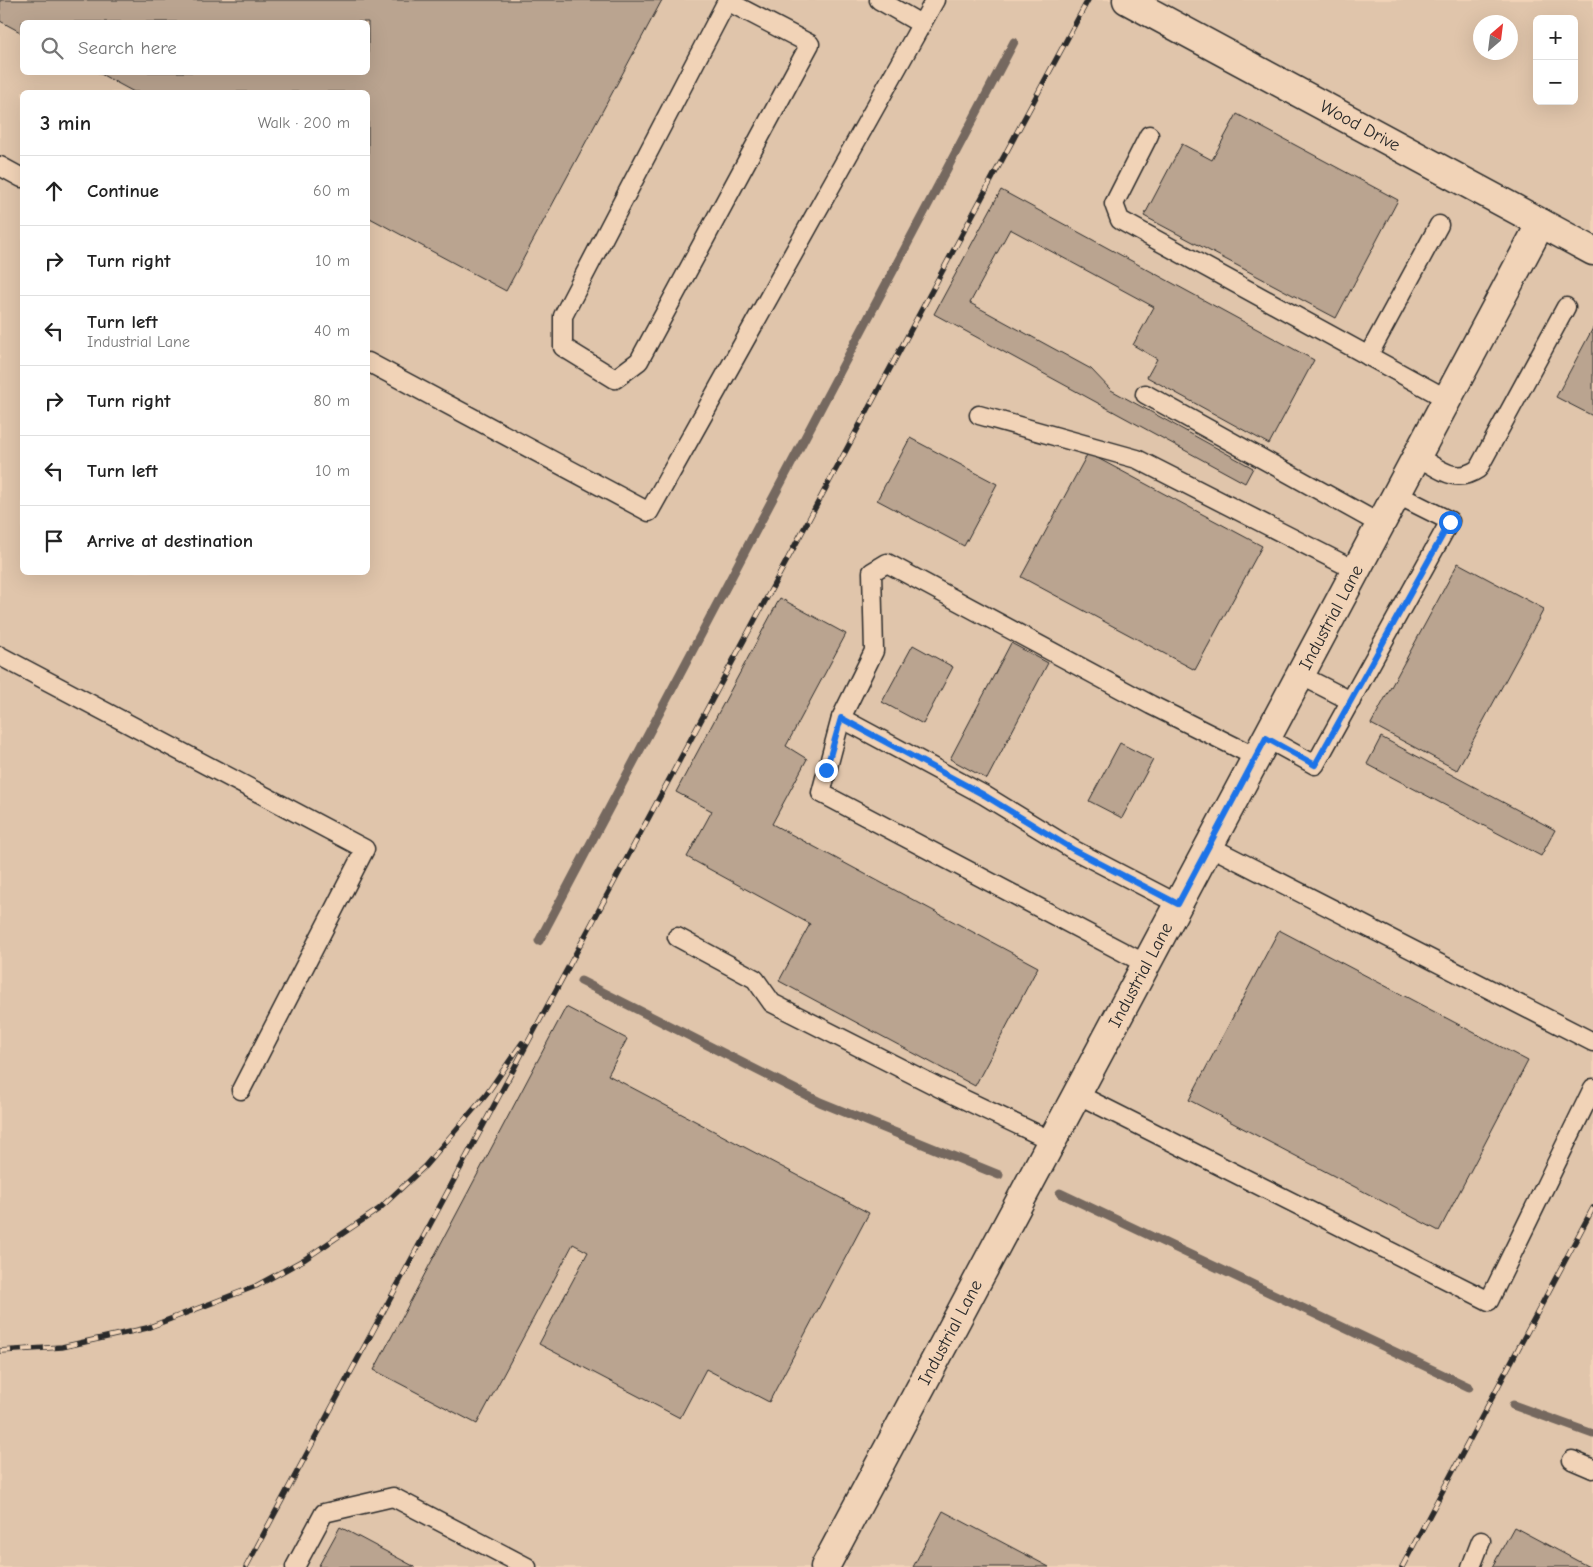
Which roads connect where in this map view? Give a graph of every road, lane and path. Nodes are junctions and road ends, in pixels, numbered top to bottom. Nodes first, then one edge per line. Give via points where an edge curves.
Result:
1 (727, 0) edge
2 (879, 0) edge
3 (935, 0) edge
4 (1127, 0) edge
5 (921, 24) junction
6 (1149, 135) dead end
7 (0, 166) edge
8 (20, 177) edge
9 (1541, 223) junction
10 (1439, 225) dead end
11 (1593, 251) edge
12 (1566, 307) dead end
13 (1368, 356) junction
14 (370, 363) edge
15 (1145, 394) dead end
16 (1447, 399) junction
17 (979, 415) dead end
18 (1416, 456) junction
19 (1396, 494) junction
20 (1380, 524) junction
21 (1355, 570) junction
22 (0, 656) edge
23 (1300, 674) junction
24 (1351, 701) junction
25 (841, 718) junction
26 (1261, 748) junction
27 (1209, 846) junction
28 (1178, 904) junction
29 (677, 938) dead end
30 (1146, 964) junction
31 (1593, 1042) edge
32 (1593, 1088) edge
33 (240, 1090) dead end
34 (1077, 1094) junction
35 (1052, 1140) junction
36 (1572, 1460) dead end
37 (1593, 1469) edge
38 (1481, 1541) dead end
39 (295, 1567) edge
40 (527, 1567) edge
41 (825, 1567) edge
42 (1471, 1567) edge

1 - 1 lane via 563,316 563,347 614,379 638,361 810,44
2 - 5 lane
3 - 5 lane
4 - 9 street, Wood Drive
5 - 14 lane via 649,512
6 - 13 lane via 1114,204 1120,220
7 - 8 lane
9 - 11 street, Wood Drive
9 - 16 street, Industrial Lane
10 - 13 lane
12 - 18 lane via 1478,468 1466,476 1452,475
13 - 16 lane
15 - 20 lane
16 - 18 street, Industrial Lane
17 - 21 lane via 1137,460
18 - 19 street, Industrial Lane
19 - 20 street, Industrial Lane
19 - 24 lane via 1450,522
20 - 21 street, Industrial Lane
21 - 23 street, Industrial Lane
22 - 33 lane via 365,849
23 - 24 lane
23 - 26 street, Industrial Lane
24 - 26 lane via 1315,765
25 - 26 lane via 874,651 872,572 887,563 1151,705
25 - 28 lane via 984,795 1074,850
25 - 30 lane via 821,793
26 - 27 street, Industrial Lane
27 - 28 street, Industrial Lane
27 - 31 lane
28 - 30 street, Industrial Lane
29 - 35 lane via 755,979 772,1003
30 - 34 street, Industrial Lane
32 - 34 lane via 1489,1301
34 - 35 street, Industrial Lane
35 - 41 street, Industrial Lane
36 - 37 lane
38 - 42 lane
39 - 40 lane via 324,1513 393,1498

